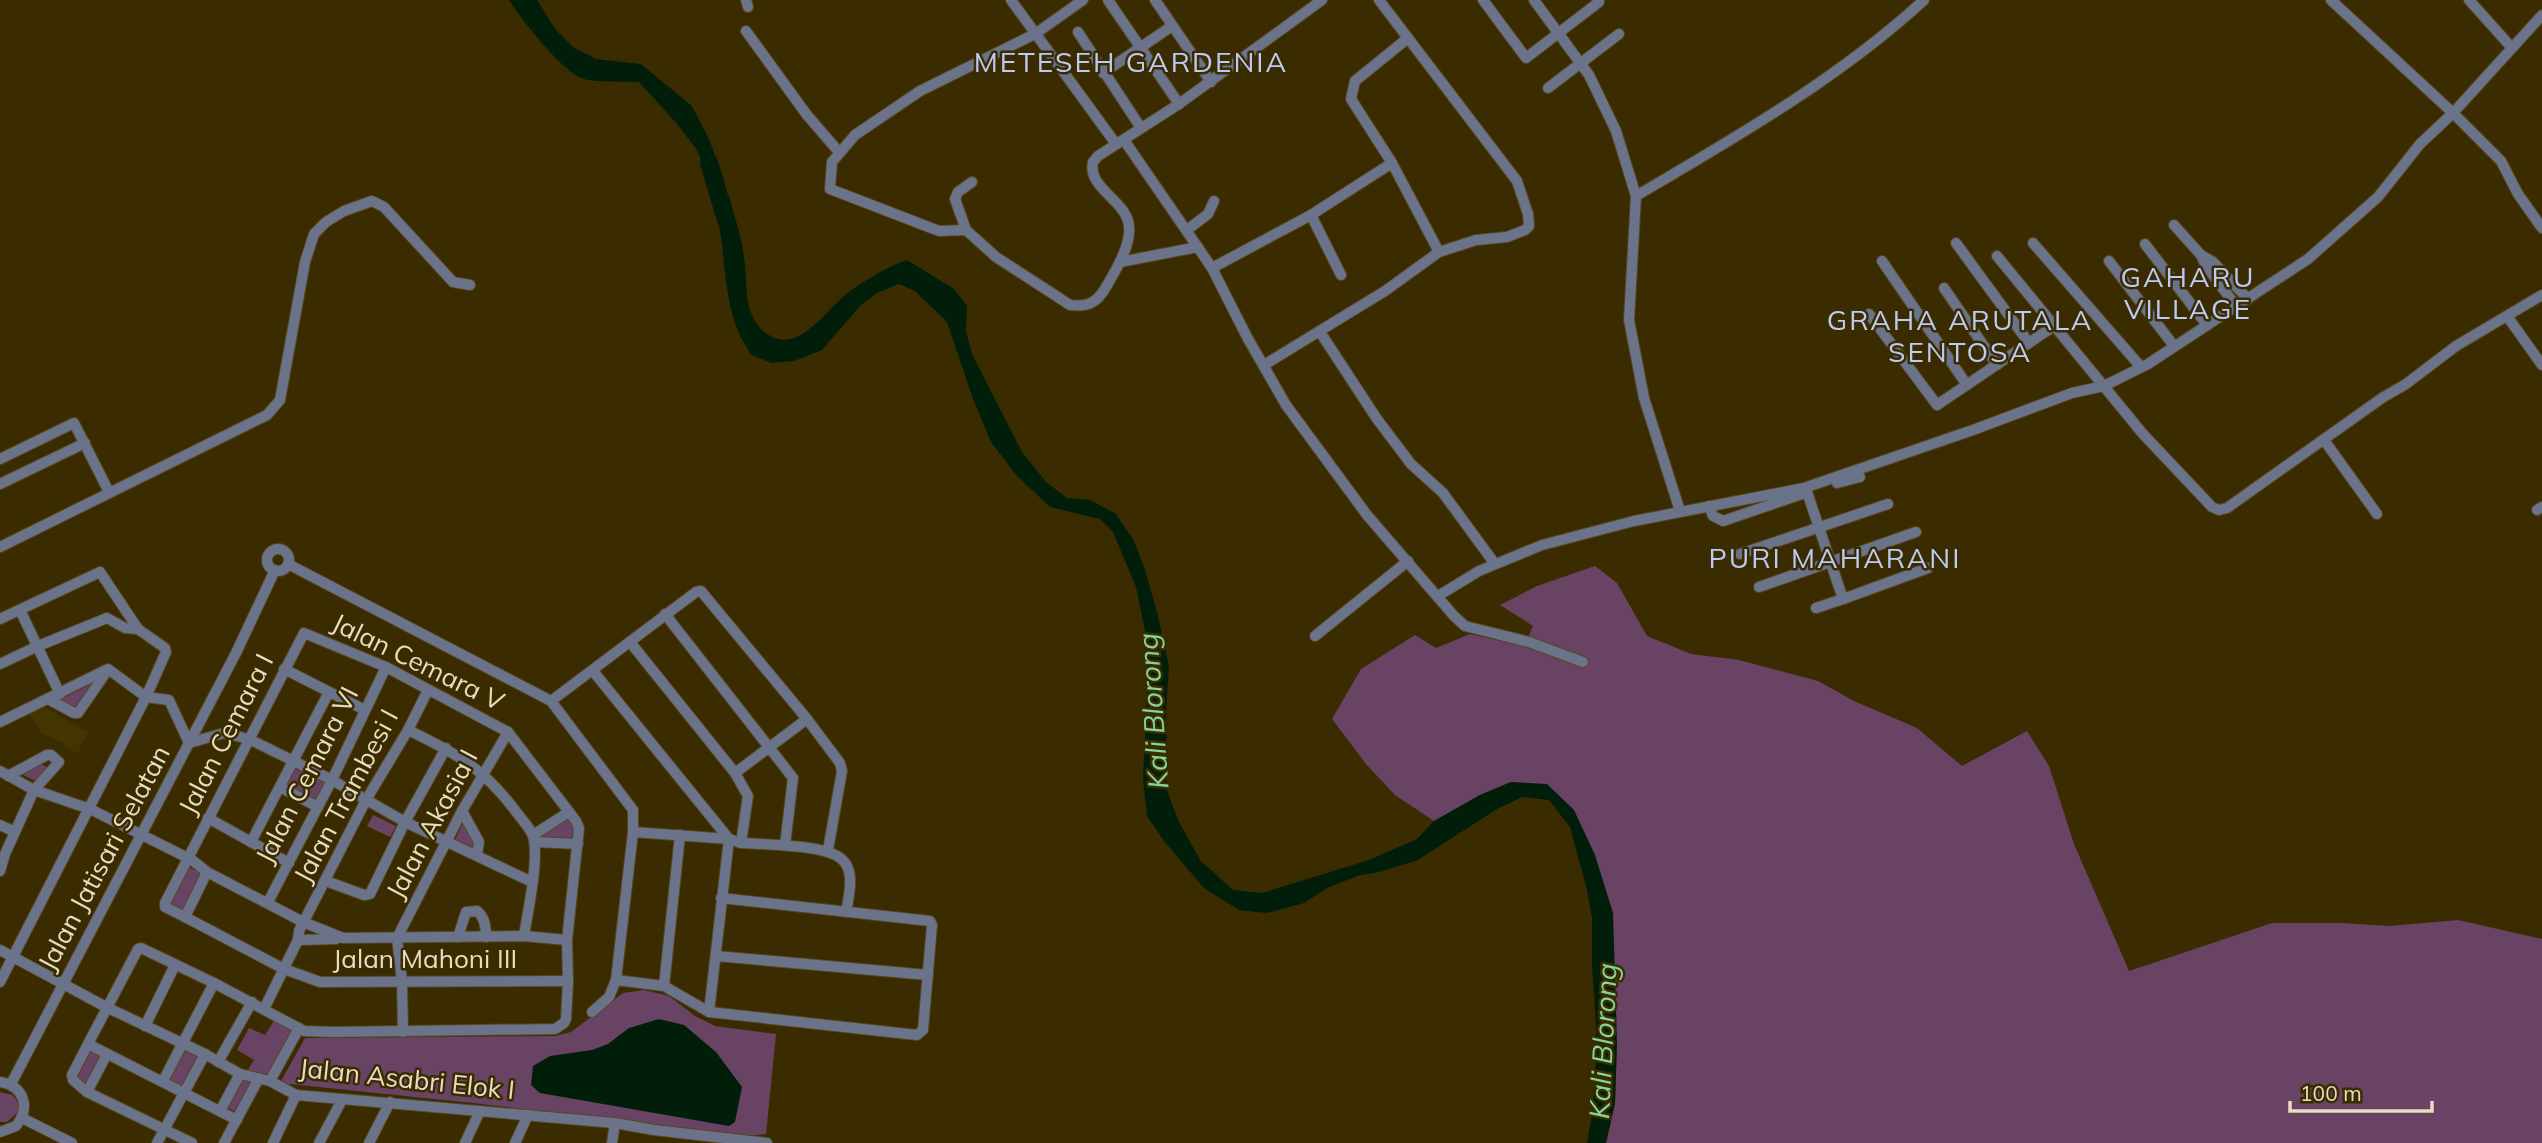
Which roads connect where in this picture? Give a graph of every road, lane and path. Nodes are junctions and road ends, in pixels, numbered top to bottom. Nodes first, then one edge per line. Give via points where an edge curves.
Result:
1 (1011, 0) edge
2 (1083, 0) edge
3 (1108, 0) edge
4 (1155, 0) edge
5 (1322, 0) edge
6 (1379, 0) edge
7 (1483, 0) edge
8 (1529, 0) edge
9 (1534, 0) edge
10 (1581, 0) edge
11 (2331, 0) edge
12 (2469, 0) edge
13 (1922, 1) edge
14 (1599, 2) dead end
15 (1589, 10) junction
16 (1541, 13) junction
17 (2541, 19) edge
18 (1172, 26) junction
19 (747, 31) dead end
20 (1078, 32) dead end
21 (1035, 34) junction
22 (1619, 34) dead end
23 (1558, 35) junction
24 (1408, 38) junction
25 (1139, 48) junction
26 (2512, 48) junction
27 (1580, 64) junction
28 (1103, 73) junction
29 (1211, 82) junction
30 (1548, 88) dead end
31 (1180, 104) junction
32 (2453, 113) junction
33 (1141, 128) junction
34 (1120, 142) junction
35 (839, 152) junction
36 (1392, 163) junction
37 (972, 182) dead end
38 (1636, 196) junction
39 (1214, 201) dead end
40 (1311, 215) junction
41 (2174, 225) dead end
42 (2542, 228) edge
43 (966, 230) junction
44 (1187, 230) junction
45 (1956, 243) dead end
46 (2033, 243) dead end
47 (2145, 244) dead end
48 (1198, 247) junction
49 (1439, 252) junction
50 (2202, 255) junction
51 (1997, 256) dead end
52 (1882, 261) dead end
53 (2109, 261) dead end
54 (1120, 262) junction
55 (1212, 268) junction
56 (1341, 275) dead end
57 (470, 285) dead end
58 (1944, 288) dead end
59 (2542, 295) edge
60 (2248, 299) junction
61 (2236, 306) junction
62 (1870, 314) dead end
63 (2507, 316) junction
64 (2207, 325) junction
65 (2054, 326) junction
66 (1320, 332) junction
67 (2029, 343) junction
68 (2174, 346) junction
69 (1264, 365) junction
70 (1997, 365) junction
71 (2542, 365) edge
72 (2141, 367) junction
73 (1967, 385) junction
74 (2104, 386) junction
75 (2324, 440) junction
76 (85, 443) junction
77 (0, 459) edge
78 (1860, 477) dead end
79 (0, 484) edge
80 (109, 492) junction
81 (1807, 492) junction
82 (1888, 504) dead end
83 (1709, 506) junction
84 (1680, 511) junction
85 (2377, 514) dead end
86 (1819, 527) junction
87 (1916, 531) dead end
88 (0, 547) edge
89 (1740, 554) dead end
90 (1408, 561) junction
91 (1831, 563) junction
92 (288, 564) junction
93 (1495, 564) junction
94 (1928, 568) dead end
95 (275, 570) junction
96 (1759, 587) dead end
97 (1438, 596) junction
98 (1843, 599) junction
99 (123, 607) junction
100 (1816, 608) dead end
101 (20, 610) junction
102 (665, 614) junction
103 (107, 618) junction
104 (0, 620) edge
105 (138, 629) junction
106 (307, 633) joint
107 (1315, 636) dead end
108 (630, 642) junction
109 (38, 646) junction
110 (1583, 662) dead end
111 (0, 664) edge
112 (386, 667) junction
113 (108, 669) junction
114 (284, 669) junction
115 (593, 671) junction
116 (428, 690) junction
117 (329, 692) junction
118 (60, 694) junction
119 (146, 697) junction
120 (48, 699) junction
121 (551, 701) junction
122 (365, 710) junction
123 (807, 719) junction
124 (0, 722) edge
125 (408, 730) junction
126 (508, 732) junction
127 (248, 739) junction
128 (189, 743) junction
129 (446, 748) junction
130 (770, 748) junction
131 (293, 762) junction
132 (4, 773) edge
133 (483, 773) junction
134 (735, 774) junction
135 (332, 780) junction
136 (280, 787) junction
137 (34, 790) junction
138 (366, 800) junction
139 (318, 807) junction
140 (90, 809) junction
141 (462, 811) junction
142 (569, 812) junction
143 (208, 818) junction
144 (405, 822) junction
145 (0, 825) edge
146 (15, 832) junction
147 (633, 832) junction
148 (142, 834) junction
149 (680, 835) junction
150 (534, 839) junction
151 (729, 839) junction
152 (447, 841) junction
153 (251, 842) junction
154 (741, 843) junction
155 (578, 844) junction
156 (785, 845) junction
157 (828, 850) junction
158 (3, 853) edge
159 (477, 855) junction
160 (189, 859) junction
161 (289, 863) junction
162 (0, 871) edge
163 (207, 872) junction
164 (326, 881) junction
165 (532, 882) junction
166 (721, 898) junction
167 (268, 902) junction
168 (846, 912) junction
169 (185, 917) junction
170 (303, 922) junction
171 (524, 936) junction
172 (458, 937) junction
173 (486, 937) junction
174 (343, 938) junction
175 (397, 938) junction
176 (298, 940) junction
177 (567, 940) junction
178 (0, 950) edge
179 (716, 956) junction
180 (13, 957) junction
181 (175, 965) junction
182 (284, 969) junction
183 (928, 975) junction
184 (616, 980) junction
185 (402, 981) junction
186 (568, 981) junction
187 (0, 982) edge
188 (64, 983) junction
189 (215, 983) junction
190 (664, 986) junction
191 (252, 1002) junction
192 (106, 1007) junction
193 (264, 1009) junction
194 (592, 1012) dead end
195 (709, 1012) junction
196 (145, 1026) junction
197 (299, 1028) junction
198 (403, 1032) junction
199 (182, 1042) junction
200 (88, 1044) junction
201 (107, 1054) junction
202 (205, 1054) junction
203 (218, 1062) junction
204 (240, 1074) junction
205 (264, 1080) junction
206 (163, 1081) junction
207 (6, 1083) edge
208 (87, 1092) junction
209 (185, 1092) junction
210 (296, 1095) junction
211 (342, 1100) junction
212 (390, 1102) junction
213 (220, 1111) junction
214 (480, 1111) junction
215 (528, 1115) junction
216 (22, 1118) junction
217 (237, 1120) junction
218 (615, 1123) junction
219 (164, 1129) junction
220 (654, 1130) junction
221 (0, 1132) edge
222 (734, 1141) edge
223 (72, 1143) edge
224 (157, 1143) edge
225 (192, 1143) edge
226 (224, 1143) edge
227 (273, 1143) edge
228 (319, 1143) edge
229 (369, 1143) edge
230 (465, 1143) edge
231 (515, 1143) edge
232 (612, 1143) edge
233 (653, 1143) edge
234 (767, 1143) edge

1 - 21 street
2 - 21 street
3 - 25 street
4 - 18 street
5 - 29 street
6 - 24 street
7 - 23 street via 1526,58
8 - 16 street
9 - 16 street
10 - 15 street
11 - 32 street
12 - 26 street
13 - 38 street via 1776,113
14 - 15 street
15 - 23 street
16 - 23 street
17 - 26 street
18 - 25 street
18 - 29 street
19 - 35 street
20 - 28 street
21 - 34 street
21 - 35 street via 920,91 855,135
22 - 27 street
23 - 27 street
24 - 36 street via 1351,89 1351,99
24 - 49 street via 1517,181 1528,214 1525,230
25 - 28 street
25 - 31 street
26 - 32 street
27 - 30 street
27 - 38 street via 1616,131
28 - 33 street
29 - 31 street
31 - 33 street
32 - 42 street via 2501,161
32 - 60 street via 2341,232
33 - 34 street
34 - 44 street
34 - 54 street via 1098,156 1092,166 1094,177 1127,218 1129,234
35 - 43 street via 832,162 830,189 939,231
36 - 40 street
36 - 49 street
37 - 43 street via 955,199
38 - 84 street via 1629,320 1644,398
39 - 44 street via 1208,214
40 - 55 street
40 - 56 street
41 - 50 street
43 - 54 street via 996,257 1070,304 1093,303
44 - 48 street
45 - 67 street
46 - 72 street
47 - 64 street
48 - 54 street
48 - 55 street
49 - 66 street
50 - 60 street
50 - 61 street
51 - 65 street
52 - 73 street
53 - 68 street
55 - 69 street
57 - 80 street via 453,282 384,206 372,201 344,211 314,234 280,400 272,411
58 - 70 street
59 - 63 street
60 - 61 street
61 - 64 street
62 - 73 street via 1937,405
63 - 71 street
63 - 75 street via 2456,346
64 - 68 street
65 - 67 street
65 - 74 street
66 - 69 street
66 - 93 street via 1377,419 1411,464 1443,493
67 - 70 street
68 - 72 street
69 - 90 street via 1286,405 1352,495
70 - 73 street
72 - 74 street
74 - 75 street via 2143,434 2219,510
74 - 83 street via 2072,393 1804,488
75 - 85 street
76 - 77 street via 74,423
76 - 79 street
76 - 80 street
78 - 81 street
80 - 88 street
81 - 83 street via 1723,521 1713,516
81 - 86 street
82 - 86 street
83 - 84 street
84 - 93 street via 1542,545
86 - 89 street
86 - 91 street
87 - 91 street
90 - 97 street
90 - 107 street
91 - 96 street
91 - 98 street
92 - 95 street
92 - 95 street via 285,551 274,550 268,562
92 - 121 street
93 - 97 street
94 - 98 street
95 - 128 street, Jalan Jatisari Selatan
97 - 110 street via 1465,626
98 - 100 street
99 - 101 street via 100,572
99 - 103 street
99 - 105 street
101 - 104 street
101 - 109 street
102 - 108 street
102 - 123 street via 696,592 704,593
102 - 130 street
103 - 105 street
103 - 109 street
105 - 119 street via 166,652
106 - 112 street, Jalan Cemara V
106 - 114 street, Jalan Cemara I via 301,635
108 - 115 street
108 - 134 street
109 - 111 street
109 - 118 street
112 - 116 street, Jalan Cemara V
112 - 122 street, Jalan Cemara VI
113 - 118 street
113 - 119 street
113 - 120 street via 78,713
114 - 117 street
114 - 127 street, Jalan Cemara I
115 - 121 street
115 - 151 street
116 - 125 street, Jalan Trambesi I
116 - 126 street, Jalan Cemara V
117 - 122 street
117 - 131 street
118 - 120 street
119 - 128 street via 169,700
119 - 140 street
120 - 124 street
121 - 147 street via 633,810
122 - 135 street, Jalan Cemara VI
123 - 130 street
123 - 157 street via 842,771
125 - 129 street
125 - 138 street, Jalan Trambesi I
126 - 133 street, Jalan Akasia I
126 - 142 street
127 - 128 street via 224,733
127 - 131 street
127 - 143 street, Jalan Cemara I
128 - 148 street, Jalan Jatisari Selatan
129 - 133 street
129 - 144 street
130 - 134 street
130 - 156 street via 793,778
131 - 135 street
131 - 136 street
132 - 137 street
132 - 137 street via 51,755 58,763
133 - 141 street, Jalan Akasia I
133 - 150 street
134 - 154 street via 748,796
135 - 138 street
135 - 139 street, Jalan Cemara VI
136 - 139 street
136 - 153 street
137 - 140 street
137 - 146 street
138 - 144 street
138 - 164 street, Jalan Trambesi I
139 - 161 street, Jalan Cemara VI
140 - 148 street
140 - 180 street
141 - 152 street, Jalan Akasia I
141 - 159 street via 479,842
142 - 150 street
142 - 155 street via 578,825
143 - 153 street
143 - 160 street, Jalan Cemara I
144 - 152 street
144 - 164 street via 369,895
145 - 146 street
146 - 158 street
147 - 149 street
147 - 184 street
148 - 160 street
148 - 188 street, Jalan Jatisari Selatan
149 - 151 street
149 - 190 street
150 - 155 street
150 - 165 street
151 - 154 street
151 - 166 street
152 - 159 street
152 - 175 street, Jalan Akasia I
153 - 161 street
154 - 156 street
155 - 177 street
156 - 157 street
157 - 168 street via 843,859 850,875
158 - 162 street
159 - 165 street
160 - 163 street
160 - 169 street, Jalan Cemara I via 165,905
161 - 167 street, Jalan Cemara VI
163 - 167 street
163 - 169 street
164 - 170 street, Jalan Trambesi I
165 - 171 street
166 - 168 street
166 - 179 street
167 - 170 street
168 - 183 street via 930,921
169 - 182 street, Jalan Mahoni III
170 - 174 street
170 - 176 street, Jalan Trambesi I
171 - 173 street
171 - 177 street
172 - 173 street
172 - 173 street via 466,912 477,911 486,926
172 - 175 street
174 - 175 street
174 - 176 street
175 - 185 street
176 - 182 street, Jalan Trambesi I
177 - 186 street
178 - 180 street, Jalan Asabri Elok I
179 - 183 street
179 - 195 street
180 - 187 street
180 - 188 street, Jalan Asabri Elok I
181 - 189 street
181 - 192 street via 137,949
181 - 196 street
182 - 185 street, Jalan Mahoni III via 323,982
182 - 193 street, Jalan Trambesi I
183 - 195 street via 923,1028 917,1035
184 - 190 street
184 - 194 street via 610,996
185 - 186 street, Jalan Mahoni III
185 - 198 street
186 - 198 street via 566,1019 560,1027
188 - 192 street, Jalan Asabri Elok I
188 - 207 street, Jalan Jatisari Selatan
189 - 191 street
189 - 199 street
190 - 195 street
191 - 193 street
191 - 203 street
192 - 196 street, Jalan Asabri Elok I
192 - 200 street
193 - 197 street
196 - 199 street, Jalan Asabri Elok I
197 - 198 street
197 - 205 street
199 - 202 street, Jalan Asabri Elok I
199 - 206 street
200 - 201 street
200 - 208 street via 71,1078
201 - 206 street
201 - 208 street
202 - 203 street, Jalan Asabri Elok I
202 - 209 street
203 - 204 street, Jalan Asabri Elok I
204 - 205 street, Jalan Asabri Elok I
204 - 213 street
205 - 210 street, Jalan Asabri Elok I
205 - 217 street
206 - 209 street
207 - 216 street via 24,1099
208 - 219 street
209 - 213 street
209 - 219 street
210 - 211 street, Jalan Asabri Elok I
210 - 227 street
211 - 212 street, Jalan Asabri Elok I
211 - 228 street
212 - 214 street, Jalan Asabri Elok I
212 - 229 street
213 - 217 street
214 - 215 street, Jalan Asabri Elok I
214 - 230 street
215 - 218 street, Jalan Asabri Elok I
215 - 231 street
216 - 221 street
216 - 223 street
217 - 226 street
218 - 220 street, Jalan Asabri Elok I
218 - 232 street
219 - 224 street
219 - 225 street
220 - 222 street, Jalan Asabri Elok I
220 - 233 street
222 - 234 street, Jalan Asabri Elok I

